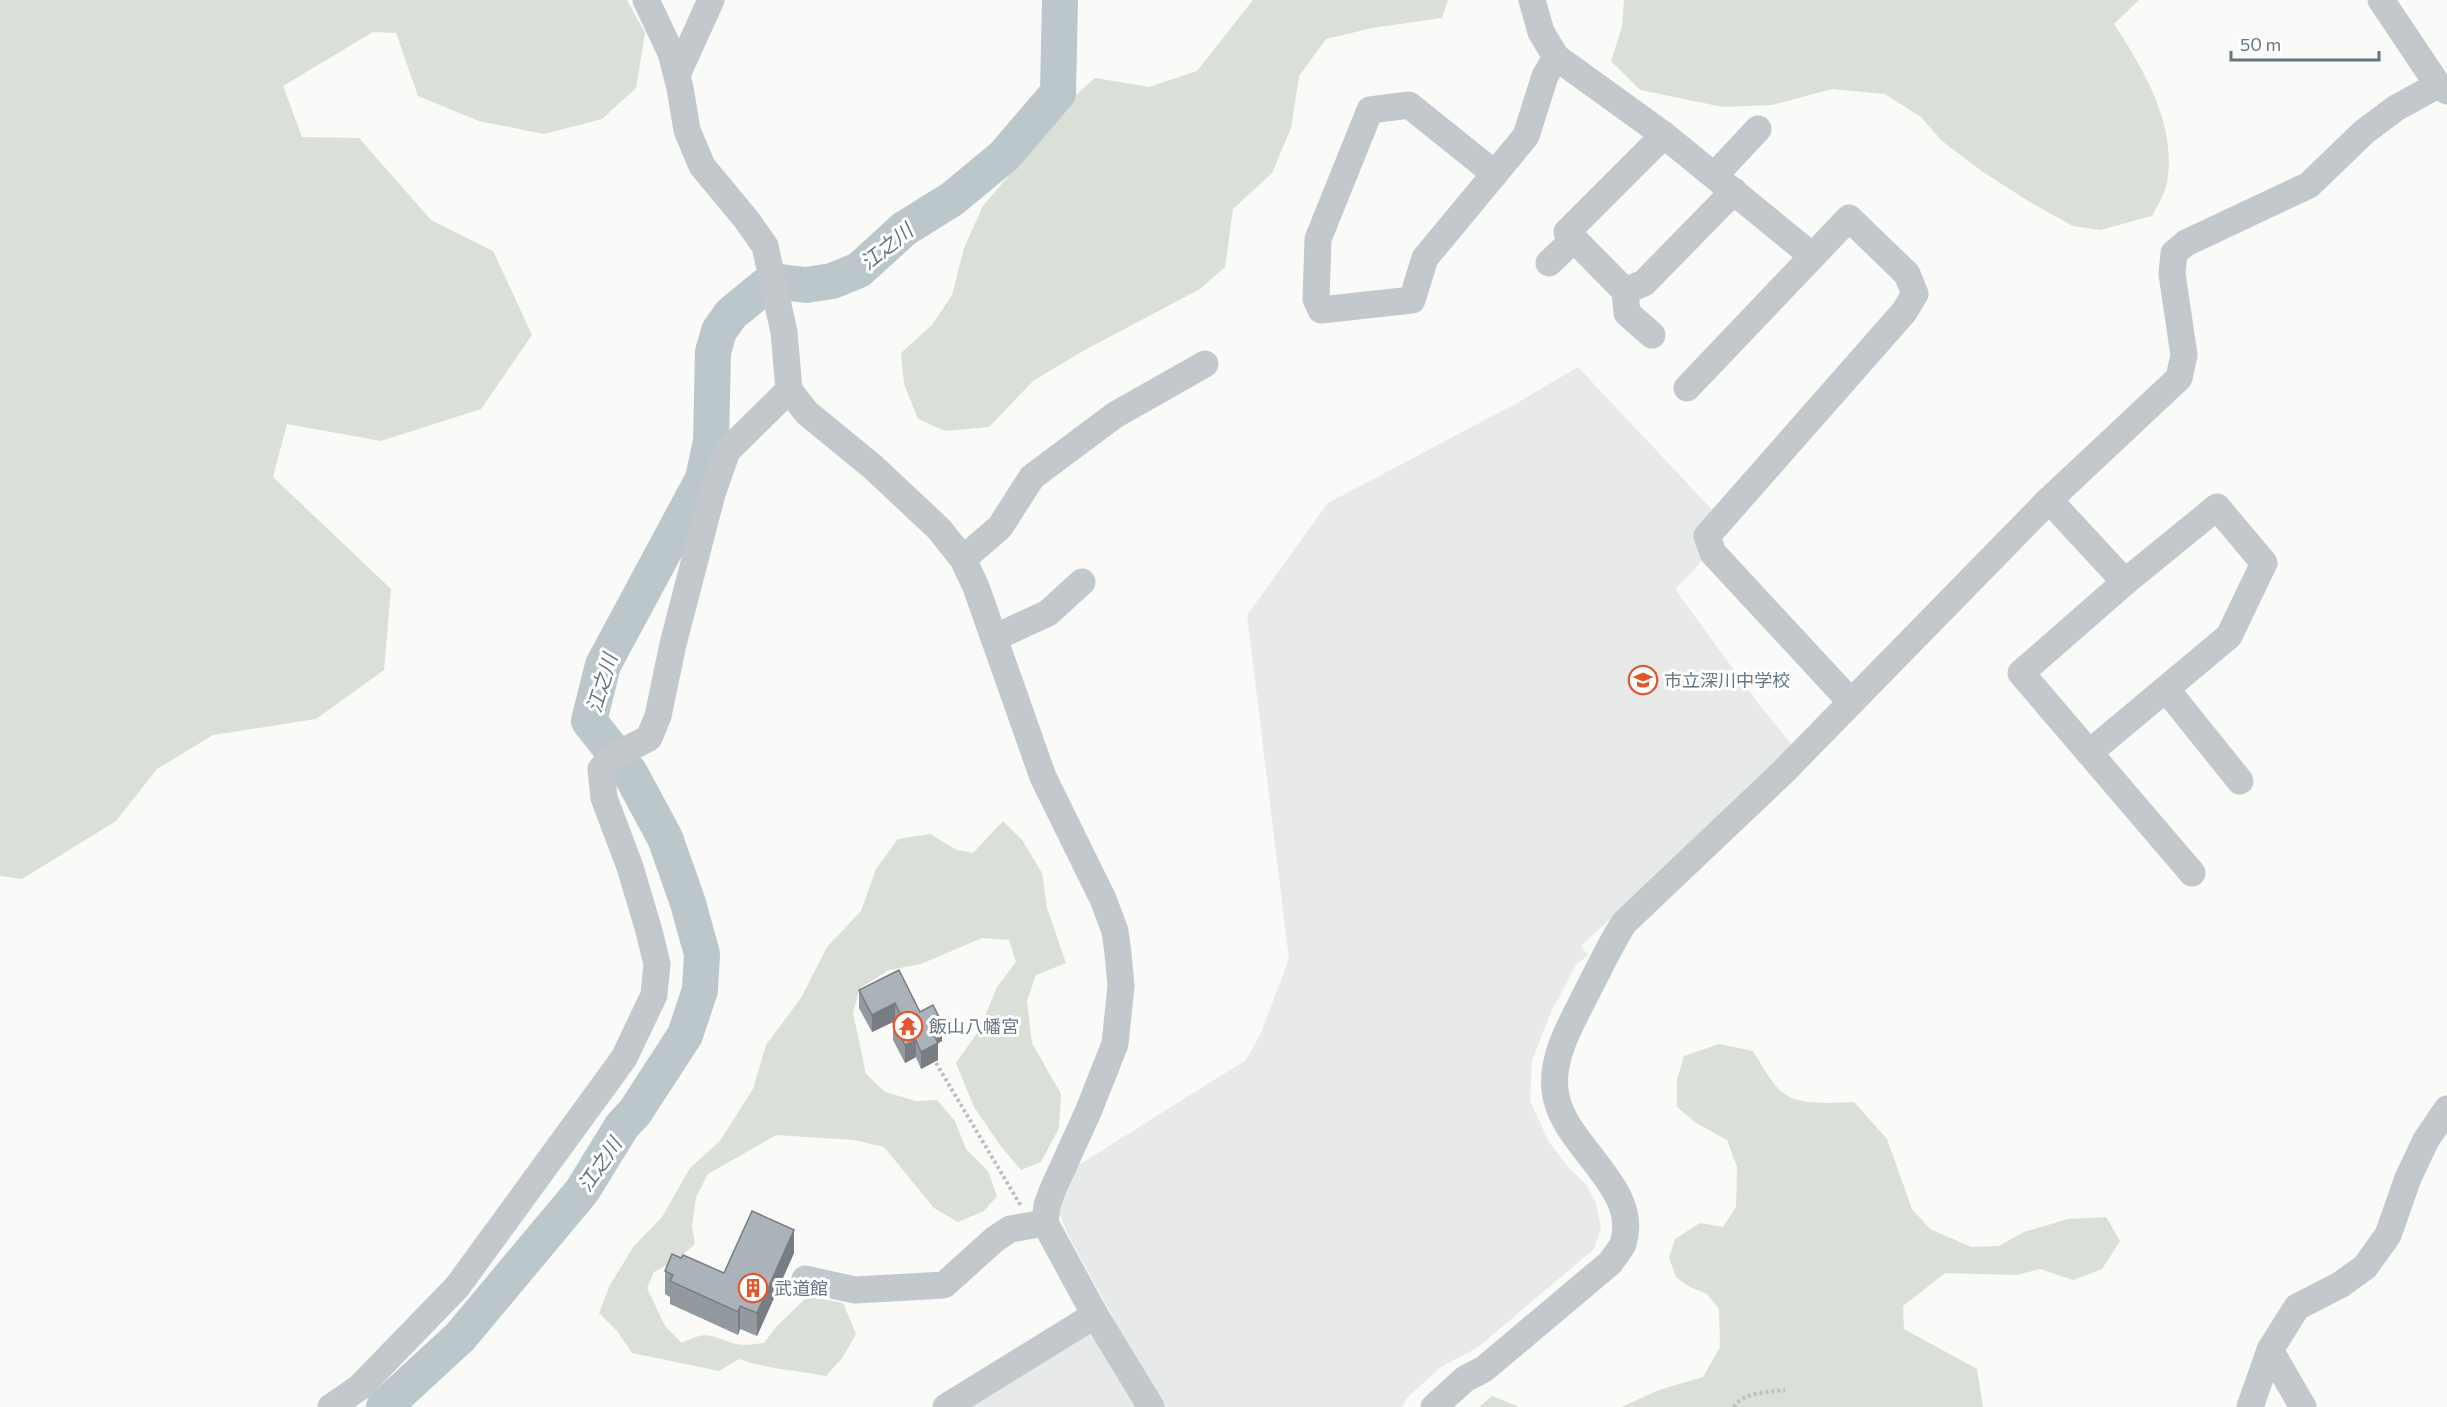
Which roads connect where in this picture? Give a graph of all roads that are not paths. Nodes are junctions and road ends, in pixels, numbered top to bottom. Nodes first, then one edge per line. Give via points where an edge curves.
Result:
1 (646, 0) edge
2 (711, 0) edge
3 (1532, 0) edge
4 (2381, 0) edge
5 (1557, 57) junction
6 (677, 75) junction
7 (2443, 88) edge
8 (1758, 129) dead end
9 (1664, 135) junction
10 (1495, 174) junction
11 (1724, 183) junction
12 (1574, 239) junction
13 (1811, 255) junction
14 (1549, 263) dead end
15 (1625, 291) junction
16 (1652, 335) dead end
17 (1205, 364) dead end
18 (1687, 388) dead end
19 (789, 390) junction
20 (2049, 500) junction
21 (963, 559) junction
22 (1082, 582) dead end
23 (2125, 582) junction
24 (994, 638) junction
25 (2166, 689) junction
26 (1851, 702) junction
27 (2089, 753) junction
28 (2240, 781) dead end
29 (2192, 873) dead end
30 (2447, 1109) edge
31 (1039, 1224) junction
32 (805, 1280) dead end
33 (1095, 1315) junction
34 (2270, 1350) junction
35 (331, 1407) edge
36 (946, 1407) edge
37 (1151, 1407) edge
38 (1434, 1407) edge
39 (2250, 1407) edge
40 (2303, 1407) edge

1 - 6 street
2 - 6 street
3 - 5 street via 1541,32
4 - 7 street
5 - 9 street
5 - 10 street via 1545,76 1526,136
6 - 19 street via 687,130 702,166 765,246 784,332
7 - 20 street via 2396,108 2364,132 2309,185 2186,243 2174,254 2172,274 2184,356 2179,378
8 - 11 street
9 - 11 street
9 - 12 street via 1567,232
10 - 10 street via 1425,258 1412,300 1321,310 1316,298 1318,239 1370,110 1409,105
11 - 13 street
11 - 15 street via 1644,283
12 - 14 street
12 - 15 street
13 - 18 street
13 - 26 street via 1849,218 1907,274 1914,294 1904,312 1707,536 1713,553
15 - 16 street via 1628,313
17 - 21 street via 1115,415 1032,477 1000,527
19 - 21 street via 807,413 873,467 939,529
19 - 35 street via 727,451 712,494 658,716 649,738 612,757 601,769 604,798 630,867 657,964 654,995 624,1058 457,1287 360,1387
20 - 23 street
20 - 26 street
21 - 24 street
22 - 24 street via 1048,613
23 - 25 street via 2217,507 2264,563 2229,636
23 - 27 street via 2021,673
24 - 31 street via 1043,777 1115,931 1121,986 1115,1044
25 - 27 street
25 - 28 street
26 - 38 street via 1624,924 1606,951 1562,1046 1554,1070 1555,1092 1560,1112 1622,1202 1622,1245 1610,1263
27 - 29 street
30 - 34 street via 2426,1140 2408,1178 2388,1235 2365,1267 2297,1307
31 - 32 street via 1010,1229 994,1239 944,1285 855,1290
31 - 33 street
33 - 36 street
33 - 37 street
34 - 39 street
34 - 40 street

